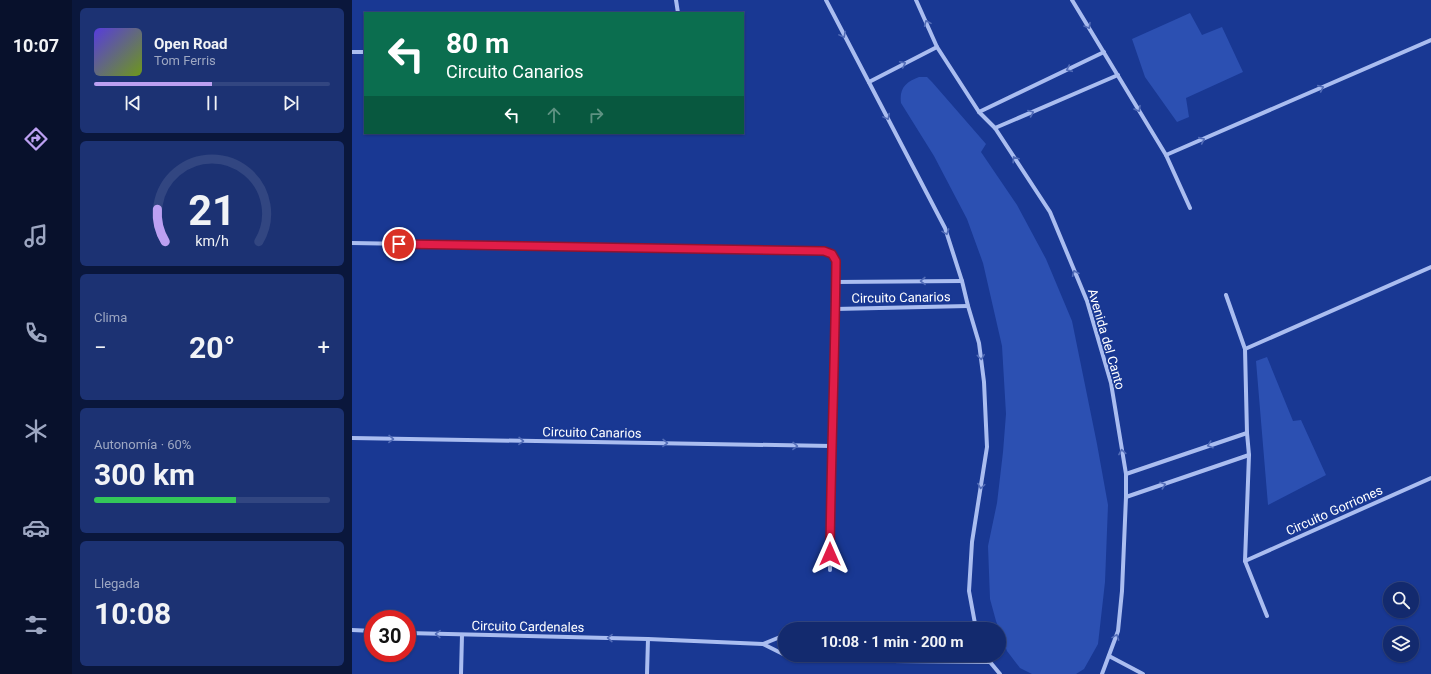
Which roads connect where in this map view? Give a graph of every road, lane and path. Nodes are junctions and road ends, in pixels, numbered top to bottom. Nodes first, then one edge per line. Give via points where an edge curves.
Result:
1 (676, 0) edge
2 (826, 0) edge
3 (916, 0) edge
4 (1072, 0) edge
5 (678, 12) edge
6 (1431, 40) edge
7 (937, 47) junction
8 (352, 52) edge
9 (364, 52) edge
10 (1104, 52) junction
11 (1118, 75) junction
12 (869, 82) junction
13 (979, 112) junction
14 (995, 128) junction
15 (1166, 156) junction
16 (1190, 208) dead end
17 (352, 243) edge
18 (1431, 267) edge
19 (962, 281) junction
20 (835, 282) junction
21 (1226, 295) dead end
22 (968, 306) junction
23 (836, 309) junction
24 (1245, 349) junction
25 (1247, 433) junction
26 (352, 438) edge
27 (831, 446) junction
28 (1249, 455) junction
29 (1126, 474) junction
30 (1431, 478) edge
31 (1126, 497) junction
32 (1245, 561) junction
33 (830, 570) dead end
34 (1267, 616) dead end
35 (975, 622) edge
36 (352, 630) edge
37 (364, 631) edge
38 (416, 633) edge
39 (462, 635) junction
40 (778, 638) edge
41 (648, 639) junction
42 (763, 644) junction
43 (778, 652) edge
44 (1109, 656) junction
45 (990, 662) edge
46 (461, 674) edge
47 (647, 674) edge
48 (1000, 674) edge
49 (1102, 674) edge
50 (1143, 674) edge

1 - 5 street
2 -> 12 street
7 -> 3 street, Avenida del Canto
4 -> 10 street
15 -> 6 street
12 -> 7 street
7 - 13 street, Avenida del Canto
8 - 9 street
10 - 11 street
10 -> 13 street
14 -> 11 street
11 -> 15 street
12 -> 19 street via 945,228
13 - 14 street, Avenida del Canto
29 -> 14 street, Avenida del Canto via 1111,383 1087,301 1050,212
15 - 16 street
17 - 20 street, Circuito Canarios via 824,251 832,254 836,261
18 - 24 street
19 -> 20 street, Circuito Canarios
19 - 22 street
20 - 23 street, Circuito Canarios
21 - 24 street
22 - 23 street, Circuito Canarios
22 -> 35 street via 979,343 988,447 972,542 969,591
23 - 27 street, Circuito Canarios
24 - 25 street
25 - 28 street
25 -> 29 street
26 -> 27 street, Circuito Canarios
27 - 33 street, Circuito Canarios
31 -> 28 street
28 - 32 street
29 - 31 street, Avenida del Canto
30 - 32 street, Circuito Gorriones
44 -> 31 street, Avenida del Canto via 1118,631
32 - 34 street
36 - 37 street
39 -> 38 street, Circuito Cardenales
41 -> 39 street, Circuito Cardenales
39 - 46 street
40 - 42 street, Circuito Cardenales
41 - 42 street, Circuito Cardenales
41 - 47 street
42 - 43 street, Circuito Cardenales
44 - 49 street, Avenida del Canto
44 - 50 street
45 - 48 street

